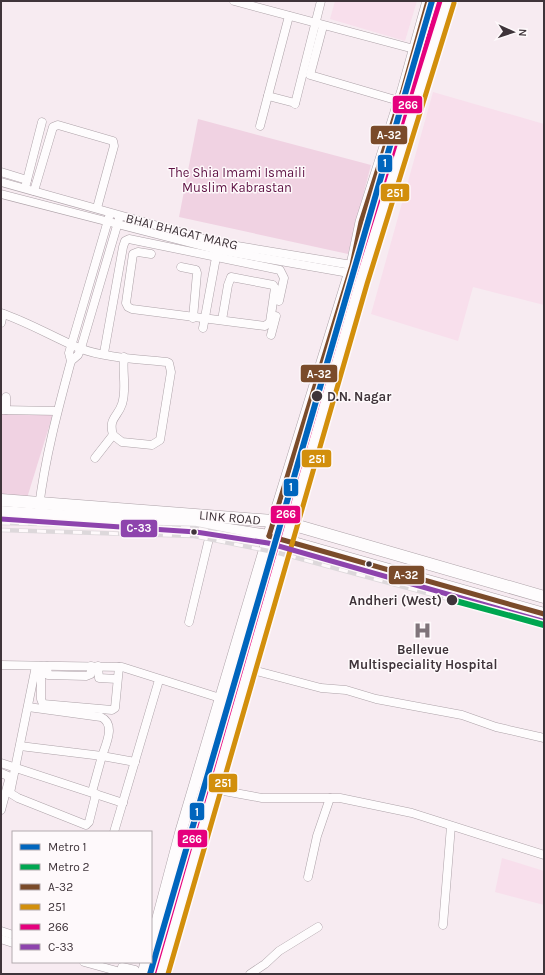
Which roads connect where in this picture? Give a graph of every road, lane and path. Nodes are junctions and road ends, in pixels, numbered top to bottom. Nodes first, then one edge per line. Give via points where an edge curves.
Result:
1 (234, 1) edge
2 (321, 1) edge
3 (428, 1) edge
4 (447, 1) edge
5 (289, 16) junction
6 (319, 25) junction
7 (310, 32) dead end
8 (414, 49) junction
9 (305, 60) junction
10 (268, 96) junction
11 (399, 101) junction
12 (42, 122) dead end
13 (260, 126) dead end
14 (1, 172) edge
15 (27, 180) junction
16 (1, 182) edge
17 (25, 188) junction
18 (34, 191) junction
19 (1, 194) edge
20 (66, 200) junction
21 (97, 208) junction
22 (64, 210) junction
23 (110, 212) junction
24 (119, 219) junction
25 (107, 221) junction
26 (218, 250) junction
27 (151, 254) dead end
28 (181, 267) dead end
29 (351, 269) junction
30 (363, 274) junction
31 (2, 314) edge
32 (193, 318) junction
33 (204, 318) junction
34 (222, 320) junction
35 (1, 324) edge
36 (203, 328) dead end
37 (271, 335) dead end
38 (72, 344) junction
39 (81, 348) junction
40 (104, 353) junction
41 (124, 357) junction
42 (71, 361) junction
43 (6, 397) dead end
44 (4, 410) edge
45 (57, 411) junction
46 (113, 435) junction
47 (95, 458) dead end
48 (1, 500) edge
49 (39, 509) junction
50 (1, 512) edge
51 (213, 521) junction
52 (273, 521) junction
53 (291, 524) junction
54 (269, 536) junction
55 (286, 540) junction
56 (544, 598) edge
57 (544, 614) edge
58 (189, 622) dead end
59 (1, 665) edge
60 (41, 666) junction
61 (62, 666) junction
62 (77, 666) junction
63 (95, 666) junction
64 (107, 666) junction
65 (119, 667) junction
66 (249, 668) junction
67 (63, 676) junction
68 (77, 676) junction
69 (107, 678) junction
70 (117, 679) junction
71 (159, 680) junction
72 (220, 698) junction
73 (239, 704) junction
74 (28, 707) junction
75 (544, 738) edge
76 (20, 746) junction
77 (102, 756) junction
78 (135, 762) junction
79 (1, 763) edge
80 (15, 766) junction
81 (1, 772) edge
82 (213, 789) junction
83 (94, 793) junction
84 (330, 798) junction
85 (123, 803) junction
86 (1, 810) edge
87 (451, 826) junction
88 (114, 831) edge
89 (544, 855) edge
90 (308, 877) dead end
91 (443, 925) dead end
92 (318, 927) dead end
93 (1, 931) edge
94 (12, 935) edge
95 (1, 939) edge
96 (152, 940) edge
97 (12, 942) edge
98 (88, 963) edge
99 (108, 963) edge
100 (146, 963) edge
101 (128, 974) edge
102 (138, 974) edge
103 (143, 974) edge
104 (162, 974) edge
105 (250, 974) edge

1 - 5 street
2 - 6 street
3 - 8 main road
4 - 30 main road
5 - 6 street
5 - 10 street
6 - 8 street
6 - 9 street
6 - 11 street via 310,76
7 - 9 street
8 - 11 main road
9 - 10 street via 294,103
10 - 13 street
11 - 29 main road via 361,222
12 - 15 street
14 - 15 street
15 - 17 street
16 - 17 street, BHAI BHAGAT MARG
17 - 18 street, BHAI BHAGAT MARG
18 - 20 street, BHAI BHAGAT MARG
18 - 21 street via 53,127 58,125 113,141 114,146
19 - 22 street
20 - 21 street, BHAI BHAGAT MARG
20 - 22 street
21 - 23 street, BHAI BHAGAT MARG
22 - 25 street
23 - 24 street, BHAI BHAGAT MARG
23 - 25 street
24 - 25 street
24 - 26 street, BHAI BHAGAT MARG
24 - 39 street
25 - 38 street
26 - 29 street
26 - 33 street
26 - 37 street via 280,270 283,274
26 - 40 street via 129,239 125,241
27 - 32 street via 133,254 126,298 128,307
28 - 32 street via 196,270 197,273
29 - 30 street
29 - 52 main road
30 - 53 main road
31 - 35 street
31 - 38 street
32 - 33 street
33 - 34 street
33 - 36 street
34 - 34 street via 265,326 268,324 275,288 273,285 231,277
38 - 39 street
38 - 42 street via 69,353
39 - 40 street
39 - 42 street via 78,356
40 - 41 street
41 - 46 street via 124,397 111,424
41 - 46 street via 167,362 171,372 158,442 152,445 122,442
42 - 45 street
43 - 44 street
44 - 45 street
45 - 49 street
46 - 47 street
48 - 49 main road, LINK ROAD
49 - 50 main road, LINK ROAD
49 - 51 main road, LINK ROAD
51 - 52 main road, LINK ROAD
51 - 54 main road, LINK ROAD
51 - 58 street
52 - 53 main road, LINK ROAD
52 - 54 main road
53 - 55 main road
53 - 56 main road, LINK ROAD
54 - 55 main road, LINK ROAD
54 - 72 main road
55 - 57 main road, LINK ROAD
55 - 66 main road
59 - 60 street
60 - 61 street
60 - 67 street via 47,675
60 - 70 street via 41,699 45,705 112,710 115,708
60 - 74 street
61 - 62 street
61 - 67 street
62 - 63 street
62 - 68 street
63 - 64 street
63 - 68 street via 90,675
63 - 69 street via 98,678
64 - 65 street
64 - 69 street
65 - 70 street
65 - 71 street
66 - 73 main road
66 - 75 street via 321,688 346,690 376,699 462,715 496,727
67 - 68 street
69 - 70 street
71 - 72 street
71 - 78 street
72 - 73 street
72 - 96 main road
73 - 82 main road
74 - 76 street
74 - 77 street via 101,717 106,720 109,735
76 - 77 street
76 - 80 street
77 - 78 street
77 - 83 street
78 - 85 street
79 - 80 street
80 - 83 street
80 - 83 street via 10,788 13,796 81,824 86,825 89,822
81 - 86 street via 8,776 9,780
82 - 84 street via 262,798
82 - 104 main road
83 - 85 street
84 - 87 street via 412,813
84 - 90 street via 317,836
85 - 88 street
87 - 89 street
87 - 91 street
92 - 105 street via 279,951
93 - 94 street
95 - 97 street
98 - 101 street
99 - 102 street via 134,970
100 - 103 main road

